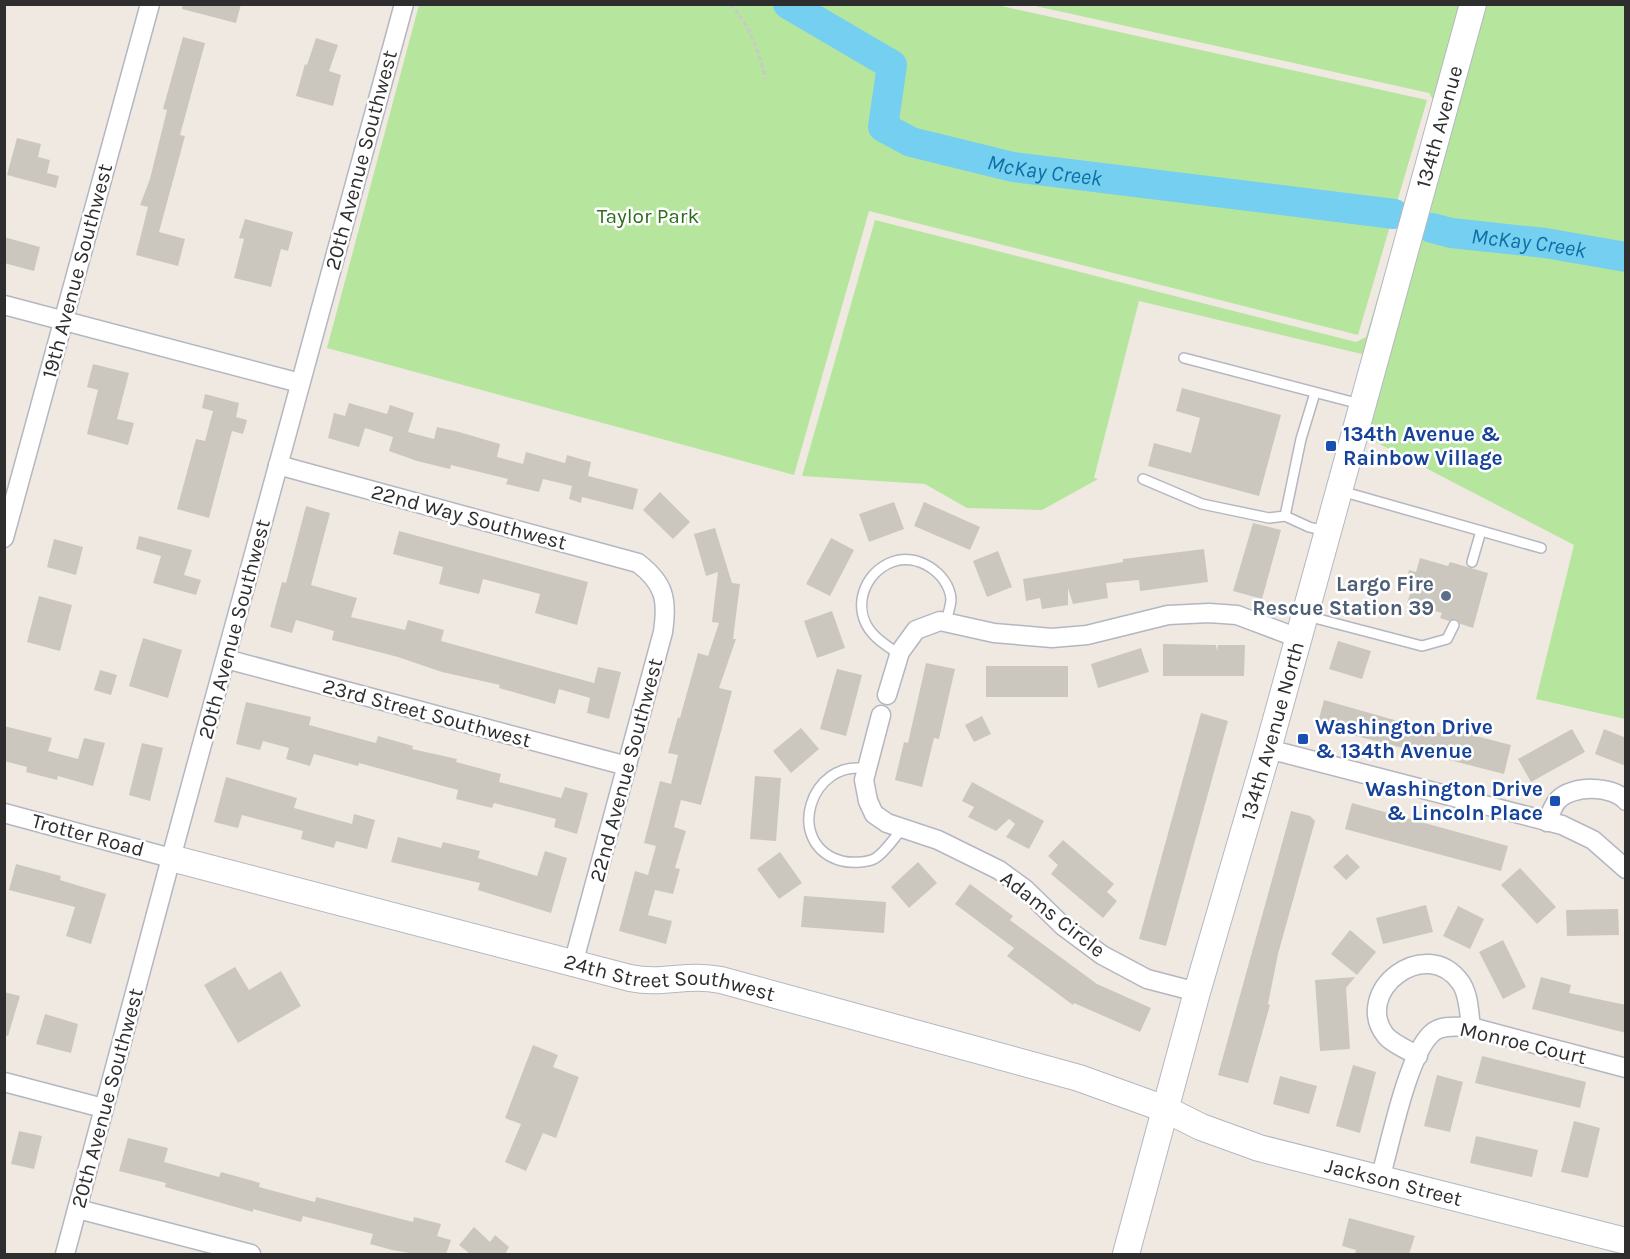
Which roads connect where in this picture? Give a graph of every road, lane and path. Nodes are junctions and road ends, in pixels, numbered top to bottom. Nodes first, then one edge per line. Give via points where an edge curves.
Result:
1 (150, 4) edge
2 (404, 4) edge
3 (730, 4) edge
4 (1473, 4) edge
5 (766, 79) dead end
6 (1405, 248) joint
7 (4, 305) edge
8 (64, 321) junction
9 (1184, 358) dead end
10 (300, 383) junction
11 (1315, 393) junction
12 (1362, 405) junction
13 (278, 465) junction
14 (1143, 479) dead end
15 (1339, 491) junction
16 (1285, 516) junction
17 (1328, 531) junction
18 (1481, 531) junction
19 (4, 538) edge
20 (1541, 548) dead end
21 (1472, 562) dead end
22 (656, 576) joint
23 (946, 622) junction
24 (1454, 625) dead end
25 (1301, 626) junction
26 (898, 654) junction
27 (226, 659) junction
28 (886, 695) dead end
29 (881, 715) dead end
30 (1268, 748) junction
31 (627, 766) junction
32 (867, 769) junction
33 (1626, 801) edge
34 (4, 813) edge
35 (1547, 822) junction
36 (902, 829) junction
37 (171, 858) junction
38 (1625, 866) edge
39 (573, 964) junction
40 (1197, 992) junction
41 (1471, 1027) junction
42 (1418, 1056) junction
43 (1626, 1068) edge
44 (4, 1082) edge
45 (103, 1108) junction
46 (1165, 1109) junction
47 (1380, 1179) junction
48 (78, 1209) junction
49 (1626, 1241) edge
50 (65, 1254) edge
51 (251, 1254) edge
52 (1126, 1254) edge

1 - 8 street, 19th Avenue Southwest
2 - 10 street, 20th Avenue Southwest
3 - 5 path via 742,17 758,48
4 - 6 street, 134th Avenue
6 - 12 street, 134th Avenue North
7 - 8 street
8 - 10 street
8 - 19 street, 19th Avenue Southwest
9 - 11 lane
10 - 13 street, 20th Avenue Southwest
11 - 12 lane
11 - 16 lane
12 - 15 street, 134th Avenue North
13 - 22 street, 22nd Way Southwest via 638,563
13 - 27 street, 20th Avenue Southwest
14 - 16 lane via 1202,504 1269,518
15 - 17 street, 134th Avenue North
15 - 18 lane
16 - 17 lane
17 - 25 street, 134th Avenue North
18 - 20 lane
18 - 21 lane
22 - 31 street, 22nd Avenue Southwest via 664,595 666,616
23 - 25 street via 994,633 1052,638 1087,635 1168,615 1209,613
23 - 26 street via 916,630
23 - 26 lane via 951,600 945,581 935,570 905,559 877,569 860,600 863,617 872,634
24 - 25 lane via 1447,639 1422,646
25 - 30 street, 134th Avenue North
26 - 28 street
27 - 31 street, 23rd Street Southwest
27 - 37 street, 20th Avenue Southwest
29 - 32 street, Adams Circle
30 - 35 street
30 - 40 street, 134th Avenue North
31 - 39 street, 22nd Avenue Southwest
32 - 36 street, Adams Circle via 864,780 874,814
32 - 36 lane via 852,766 832,774 818,788 808,819 815,843 835,859 850,863 874,859
33 - 35 street via 1600,790 1580,789 1559,799
34 - 37 street, Trotter Road
35 - 38 street via 1593,840
36 - 40 street, Adams Circle via 938,840 999,870 1063,926 1129,970 1148,980
37 - 39 street, 24th Street Southwest
37 - 45 street, 20th Avenue Southwest
39 - 46 street, 24th Street Southwest via 648,982 698,975 721,980 1079,1078
40 - 46 street, 134th Avenue North
41 - 42 street, Monroe Court via 1447,1026 1431,1034
41 - 42 street via 1467,996 1453,974 1429,964 1404,969 1391,978 1381,994 1380,1024 1387,1037
41 - 43 street, Monroe Court
42 - 47 street, Monroe Court
44 - 45 street
45 - 48 street, 20th Avenue Southwest
46 - 47 street, Jackson Street via 1259,1148
46 - 52 street
47 - 49 street, Jackson Street
48 - 50 street, 20th Avenue Southwest
48 - 51 street

